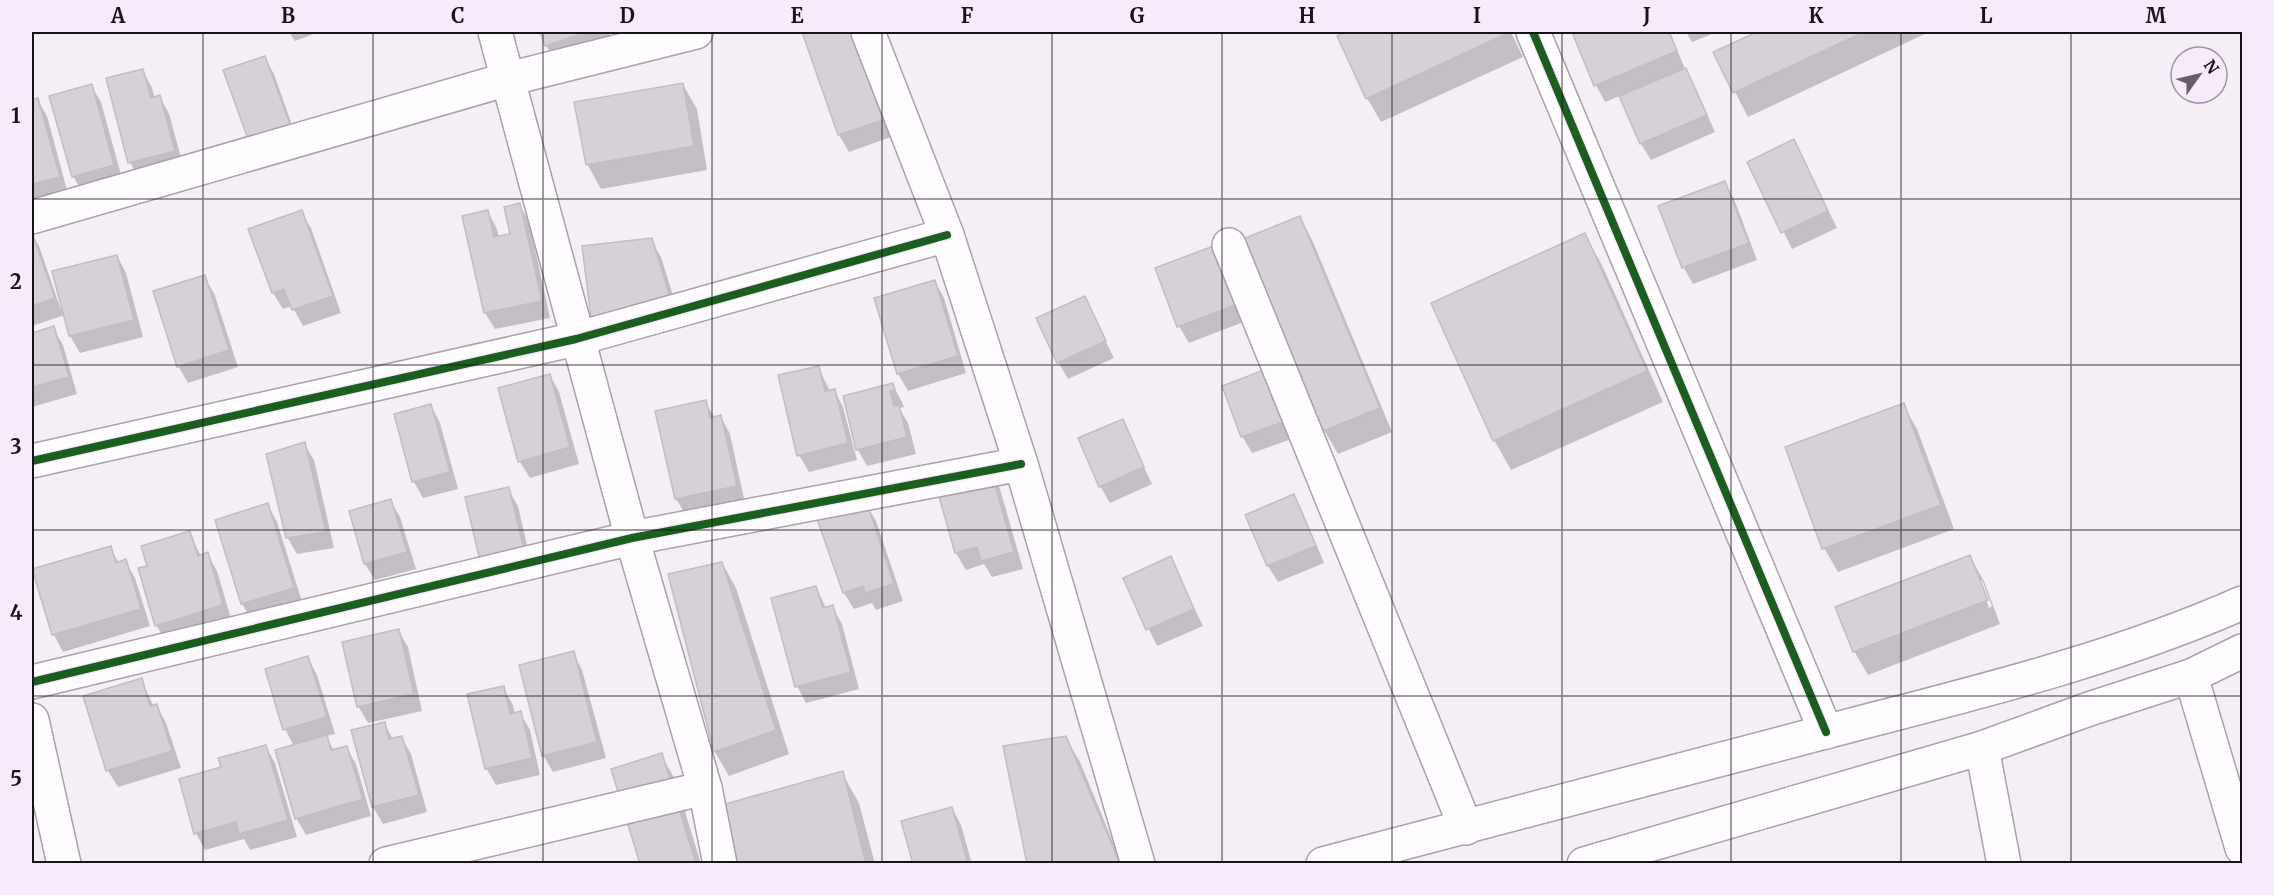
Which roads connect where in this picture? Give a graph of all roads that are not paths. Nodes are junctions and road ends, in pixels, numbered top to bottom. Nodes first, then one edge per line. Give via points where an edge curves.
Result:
1 (495, 32) edge
2 (696, 32) edge
3 (868, 32) edge
4 (1533, 32) edge
5 (508, 80) junction
6 (32, 217) edge
7 (947, 235) junction
8 (1229, 245) dead end
9 (576, 339) junction
10 (32, 461) edge
11 (1021, 464) junction
12 (632, 538) junction
13 (2242, 603) edge
14 (2242, 651) edge
15 (2192, 676) junction
16 (32, 682) edge
17 (32, 720) edge
18 (1826, 732) junction
19 (1982, 748) junction
20 (705, 788) junction
21 (1466, 828) junction
22 (2242, 848) edge
23 (392, 863) edge
24 (64, 864) edge
25 (720, 864) edge
26 (1138, 864) edge
27 (1323, 864) edge
28 (1584, 864) edge
29 (2004, 864) edge

1 - 5 main road
2 - 5 main road
3 - 7 main road
4 - 18 main road
5 - 6 main road
5 - 9 main road
7 - 9 main road
7 - 11 main road
8 - 21 main road
9 - 10 main road
9 - 12 main road
11 - 12 main road
11 - 26 main road
12 - 16 main road
12 - 20 main road
13 - 18 main road via 2116,653
14 - 15 main road
15 - 19 main road
15 - 22 main road
17 - 24 main road
18 - 21 main road
19 - 28 main road
19 - 29 main road
20 - 23 main road
20 - 25 main road
21 - 27 main road

